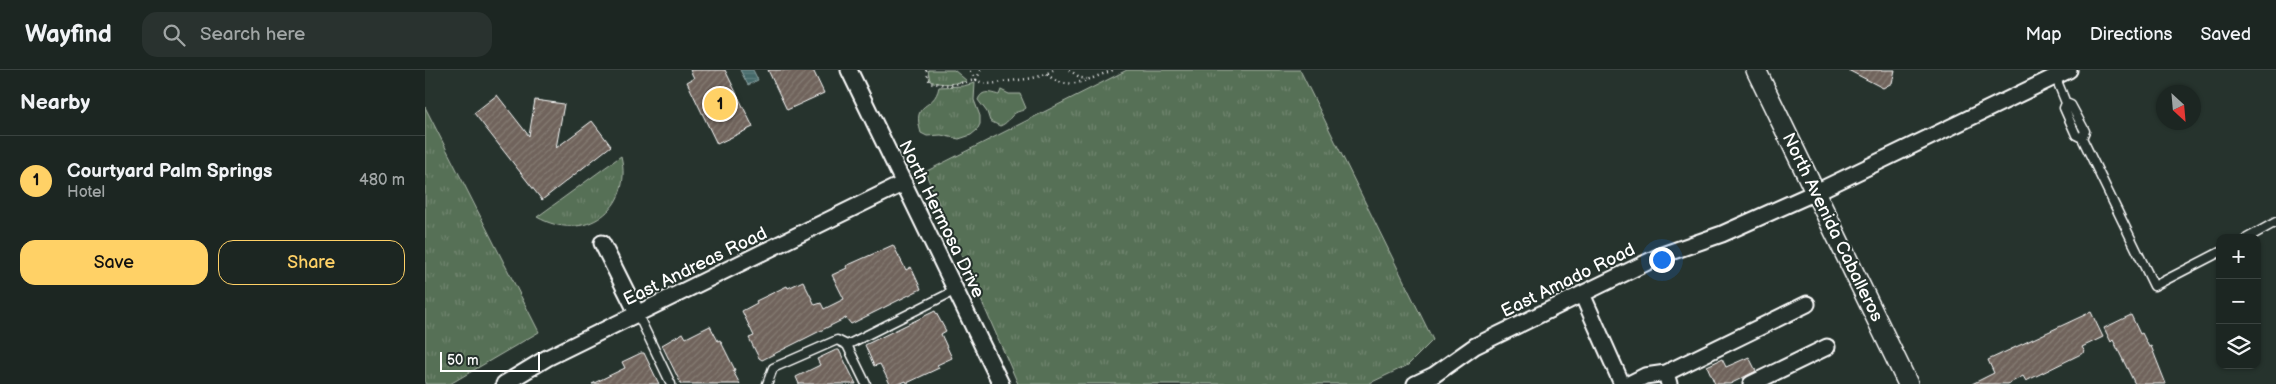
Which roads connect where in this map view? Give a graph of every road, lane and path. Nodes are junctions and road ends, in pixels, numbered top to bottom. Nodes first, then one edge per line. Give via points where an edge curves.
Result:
1 (849, 70) edge
2 (926, 70) edge
3 (969, 70) edge
4 (981, 70) edge
5 (1053, 70) edge
6 (1069, 70) edge
7 (1113, 70) edge
8 (1757, 70) edge
9 (2062, 73) edge
10 (1047, 74) junction
11 (1092, 78) junction
12 (976, 80) junction
13 (904, 183) junction
14 (1816, 192) junction
15 (2276, 222) edge
16 (2254, 234) edge
17 (602, 243) dead end
18 (2216, 254) edge
19 (956, 290) junction
20 (1582, 294) junction
21 (1807, 304) dead end
22 (638, 315) junction
23 (847, 345) junction
24 (1827, 347) dead end
25 (1668, 379) edge
26 (504, 384) edge
27 (671, 384) edge
28 (767, 384) edge
29 (867, 384) edge
30 (1001, 384) edge
31 (1415, 384) edge
32 (1621, 384) edge
33 (1629, 384) edge
34 (1751, 384) edge
35 (1908, 384) edge

1 - 13 street, North Hermosa Drive
2 - 12 path via 928,80 933,84 956,85
3 - 12 path
4 - 12 path
5 - 10 path
6 - 11 path via 1081,78
7 - 11 path
8 - 14 street, North Avenida Caballeros
9 - 14 street, East Amado Road
9 - 18 lane via 2064,108 2076,135 2082,138 2154,286
10 - 11 path via 1066,84
10 - 12 path via 1032,80 990,85
13 - 19 street, North Hermosa Drive
13 - 22 street, East Andreas Road
14 - 20 street, East Amado Road via 1722,234 1662,255
14 - 35 street, North Avenida Caballeros
15 - 16 lane
17 - 22 street
19 - 23 lane
19 - 30 street, North Hermosa Drive
20 - 31 street, East Amado Road via 1475,346 1434,375
20 - 32 street
21 - 25 street
22 - 26 street, East Andreas Road via 547,358
22 - 27 lane
23 - 28 lane via 837,340 773,368
23 - 29 lane
24 - 34 street
25 - 33 street via 1645,376

